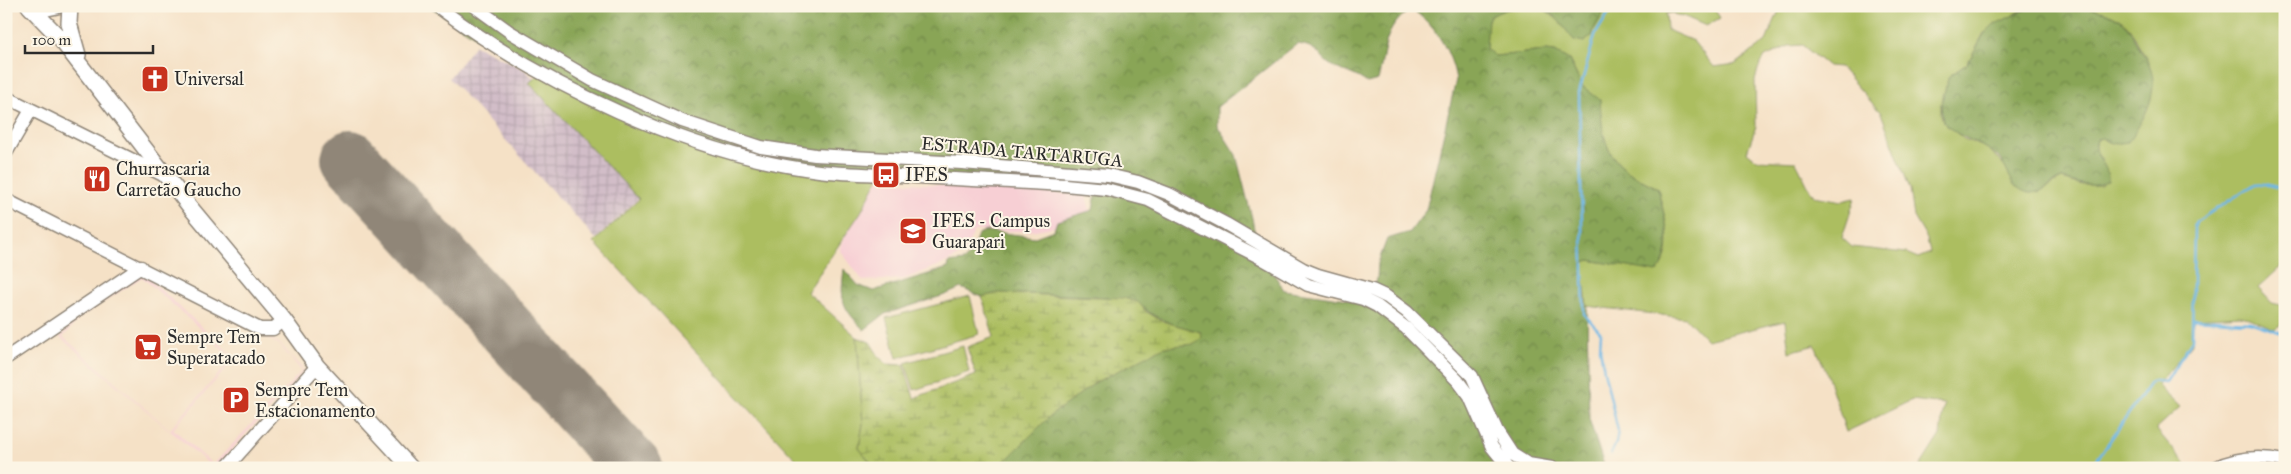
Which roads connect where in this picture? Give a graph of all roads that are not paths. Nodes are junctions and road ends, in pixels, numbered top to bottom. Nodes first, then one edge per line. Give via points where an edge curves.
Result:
1 (30, 6) edge
2 (57, 6) edge
3 (70, 6) edge
4 (437, 6) edge
5 (474, 6) edge
6 (94, 82) junction
7 (6, 97) edge
8 (31, 110) junction
9 (6, 153) edge
10 (168, 178) junction
11 (6, 200) edge
12 (142, 267) junction
13 (284, 320) junction
14 (6, 358) edge
15 (317, 366) junction
16 (2285, 461) edge
17 (226, 468) edge
18 (411, 468) edge
19 (1509, 468) edge
20 (1552, 468) edge
21 (2215, 468) edge

1 - 2 main road via 43,9
1 - 6 main road
3 - 6 main road via 69,23 75,49
4 - 19 street, ESTRADA TARTARUGA via 481,38 548,77 654,128 756,160 819,171 1106,189 1148,200 1308,285 1364,299 1390,314 1458,380 1470,397 1492,446
5 - 20 street, ESTRADA TARTARUGA via 536,48 600,84 682,121 761,147 815,155 1108,175 1169,194 1303,269 1387,297 1415,319 1472,376 1497,431 1512,454 1528,464
6 - 10 main road
7 - 8 street
8 - 9 street
8 - 10 street
10 - 13 main road
11 - 12 street
12 - 13 street via 260,328 273,329
12 - 14 street
13 - 15 main road
15 - 17 street
15 - 18 main road
16 - 21 street via 2245,459

